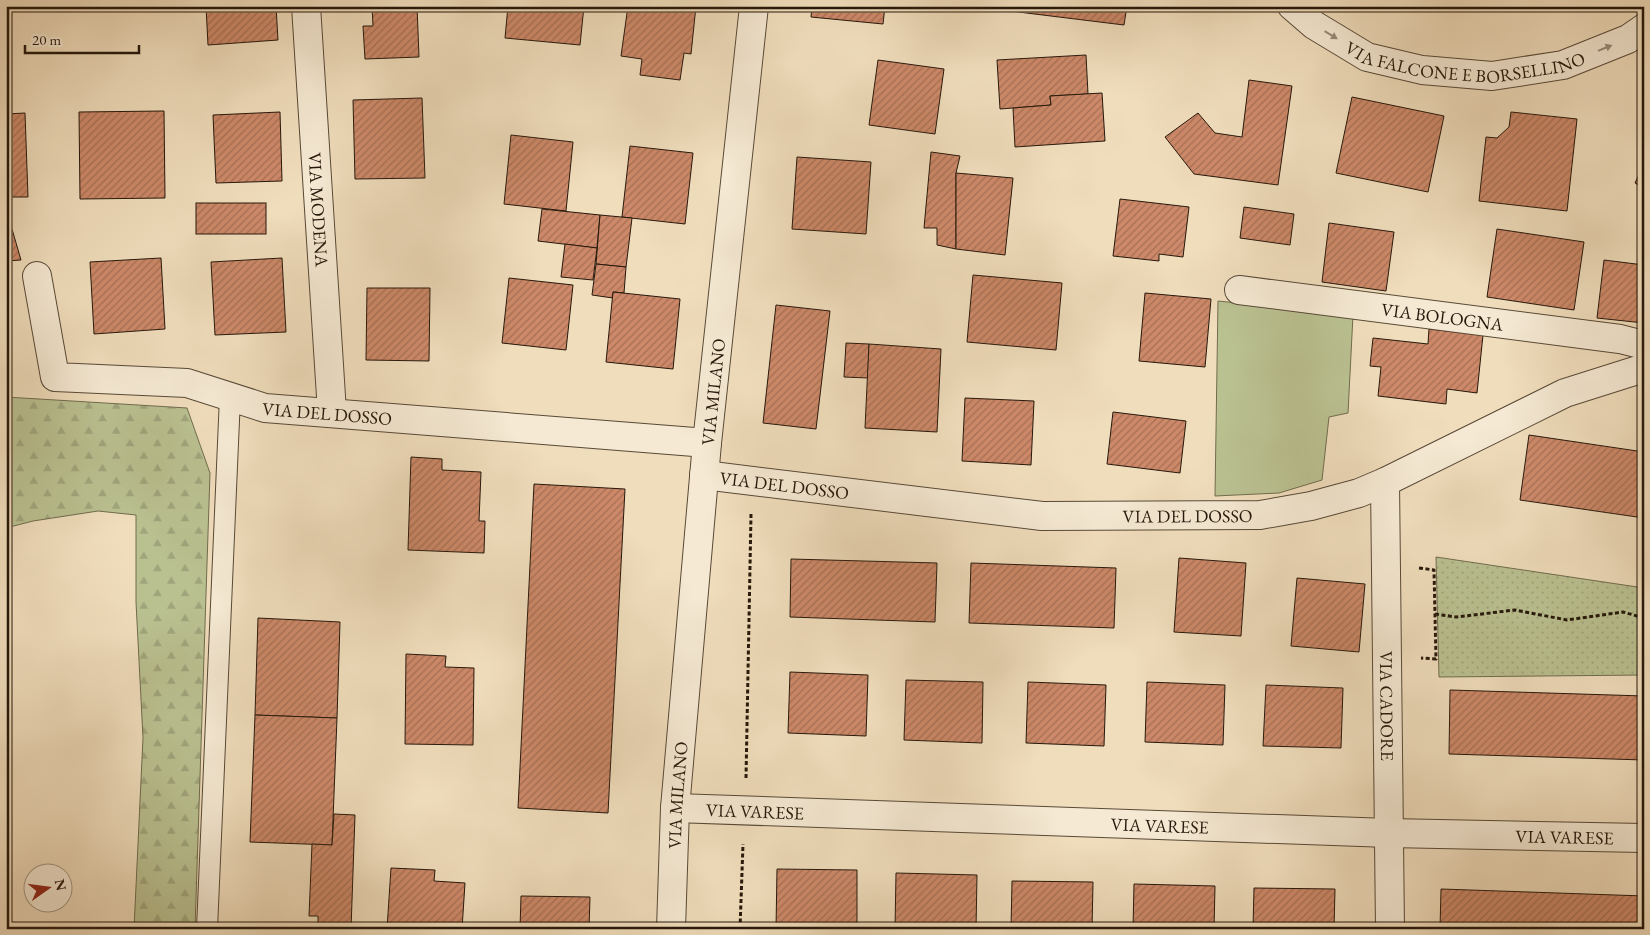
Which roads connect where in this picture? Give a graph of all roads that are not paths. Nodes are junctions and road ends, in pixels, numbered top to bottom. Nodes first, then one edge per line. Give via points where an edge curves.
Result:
1 (306, 6) edge
2 (754, 6) edge
3 (1292, 6) edge
4 (1644, 28) edge
5 (37, 276) dead end
6 (1239, 290) dead end
7 (1644, 345) edge
8 (1644, 368) edge
9 (230, 397) junction
10 (332, 412) junction
11 (707, 443) junction
12 (704, 475) junction
13 (1385, 482) junction
14 (675, 808) junction
15 (1389, 833) junction
16 (1644, 838) edge
17 (207, 929) edge
18 (671, 929) edge
19 (1390, 929) edge

1 - 10 street, VIA MODENA
2 - 11 street, VIA MILANO
3 -> 4 street, VIA FALCONE E BORSELLINO via 1314,25 1367,57 1422,70 1492,76 1563,65 1628,39
5 - 9 street, VIA DEL DOSSO via 55,377 187,383
6 - 7 street, VIA BOLOGNA via 1620,339
8 - 13 street, VIA DEL DOSSO via 1565,393
9 - 10 street, VIA DEL DOSSO via 265,408
9 - 17 lane
10 - 11 street, VIA DEL DOSSO
11 - 12 street, VIA MILANO
12 - 13 street, VIA DEL DOSSO via 1042,516 1260,516 1360,493
12 - 14 street, VIA MILANO
13 - 15 street, VIA CADORE
14 - 15 street, VIA VARESE
14 - 18 street, VIA MILANO
15 - 16 street, VIA VARESE
15 - 19 street, VIA CADORE

